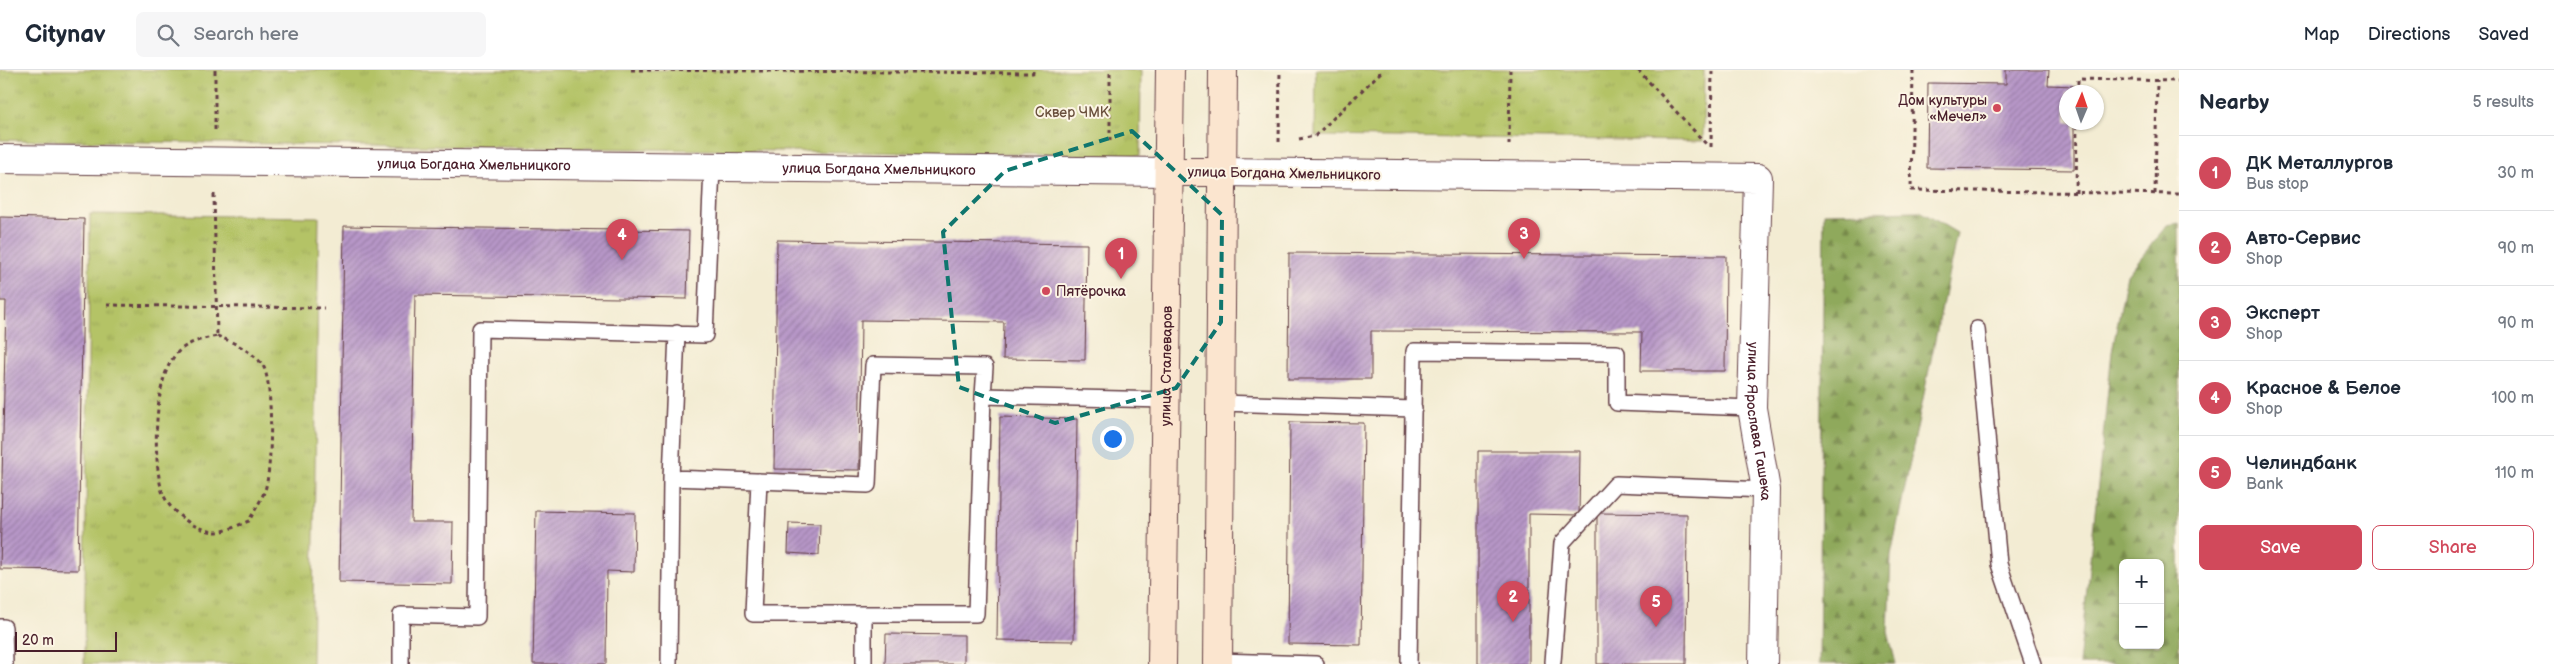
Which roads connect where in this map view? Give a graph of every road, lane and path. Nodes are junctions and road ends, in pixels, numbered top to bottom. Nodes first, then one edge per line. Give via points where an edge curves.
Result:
1 (215, 70) edge
2 (630, 70) edge
3 (1033, 70) edge
4 (1110, 70) edge
5 (1170, 70) edge
6 (1223, 70) edge
7 (1280, 70) edge
8 (1383, 70) edge
9 (1510, 70) edge
10 (1638, 70) edge
11 (1712, 70) edge
12 (1912, 70) edge
13 (2157, 80) junction
14 (2179, 81) edge
15 (2078, 85) edge
16 (2077, 130) edge
17 (1289, 142) dead end
18 (1309, 144) dead end
19 (1499, 146) dead end
20 (1509, 146) junction
21 (1519, 146) dead end
22 (1701, 148) dead end
23 (1711, 149) junction
24 (0, 159) edge
25 (214, 162) junction
26 (712, 167) junction
27 (1110, 171) junction
28 (1169, 172) junction
29 (1222, 172) junction
30 (1758, 178) joint
31 (2076, 193) junction
32 (2155, 194) junction
33 (2179, 194) edge
34 (107, 305) dead end
35 (216, 306) junction
36 (324, 308) dead end
37 (1977, 329) dead end
38 (677, 333) junction
39 (217, 336) junction
40 (983, 396) junction
41 (1166, 400) junction
42 (1220, 403) junction
43 (1752, 408) junction
44 (1414, 409) junction
45 (671, 478) junction
46 (759, 481) junction
47 (1766, 490) junction
48 (864, 615) junction
49 (0, 627) edge
50 (1553, 662) dead end
51 (1218, 663) edge
52 (5, 664) edge
53 (401, 664) edge
54 (669, 664) edge
55 (864, 664) edge
56 (1162, 664) edge
57 (1316, 664) edge
58 (1409, 664) edge
59 (1763, 664) edge
60 (2033, 664) edge

1 - 25 path
2 - 3 path via 1033,73
4 - 27 path
5 - 28 main road, улица Сталеваров
6 - 29 main road
7 - 17 path via 1279,143
8 - 18 path via 1315,136 1298,142
9 - 20 path
10 - 23 path
11 - 23 path
12 - 31 path via 1911,190
13 - 14 path
13 - 15 path via 2078,79
13 - 32 path
16 - 31 path
19 - 20 path
20 - 21 path
22 - 23 path
24 - 25 street, улица Богдана Хмельницкого
25 - 26 street, улица Богдана Хмельницкого
25 - 35 path
26 - 27 street, улица Богдана Хмельницкого
26 - 38 lane via 704,335
27 - 28 street, улица Богдана Хмельницкого
28 - 29 main road, улица Богдана Хмельницкого
28 - 41 main road, улица Сталеваров
29 - 30 street, улица Богдана Хмельницкого
29 - 42 main road
30 - 43 street, улица Ярослава Гашека
31 - 32 path
32 - 33 path
34 - 35 path
35 - 36 path
35 - 39 path
37 - 60 lane via 1999,564
38 - 45 lane
38 - 53 lane via 480,329 478,617 401,615
39 - 39 path via 190,342 170,362 162,382 158,414 162,491 174,512 192,524 217,532 249,521 266,489 271,454 270,402 263,365 239,345
40 - 41 lane
40 - 46 lane via 985,367 872,365 868,484
40 - 48 lane via 976,614
41 - 56 main road, улица Сталеваров
42 - 44 lane
42 - 51 main road
43 - 44 lane via 1617,403 1616,353 1414,351
43 - 47 street, улица Ярослава Гашека
44 - 58 lane
45 - 46 lane
45 - 54 lane
46 - 48 lane via 753,614
47 - 50 lane via 1616,484 1562,543
47 - 59 street, улица Ярослава Гашека
48 - 55 lane
49 - 52 lane via 4,627
51 - 57 lane

